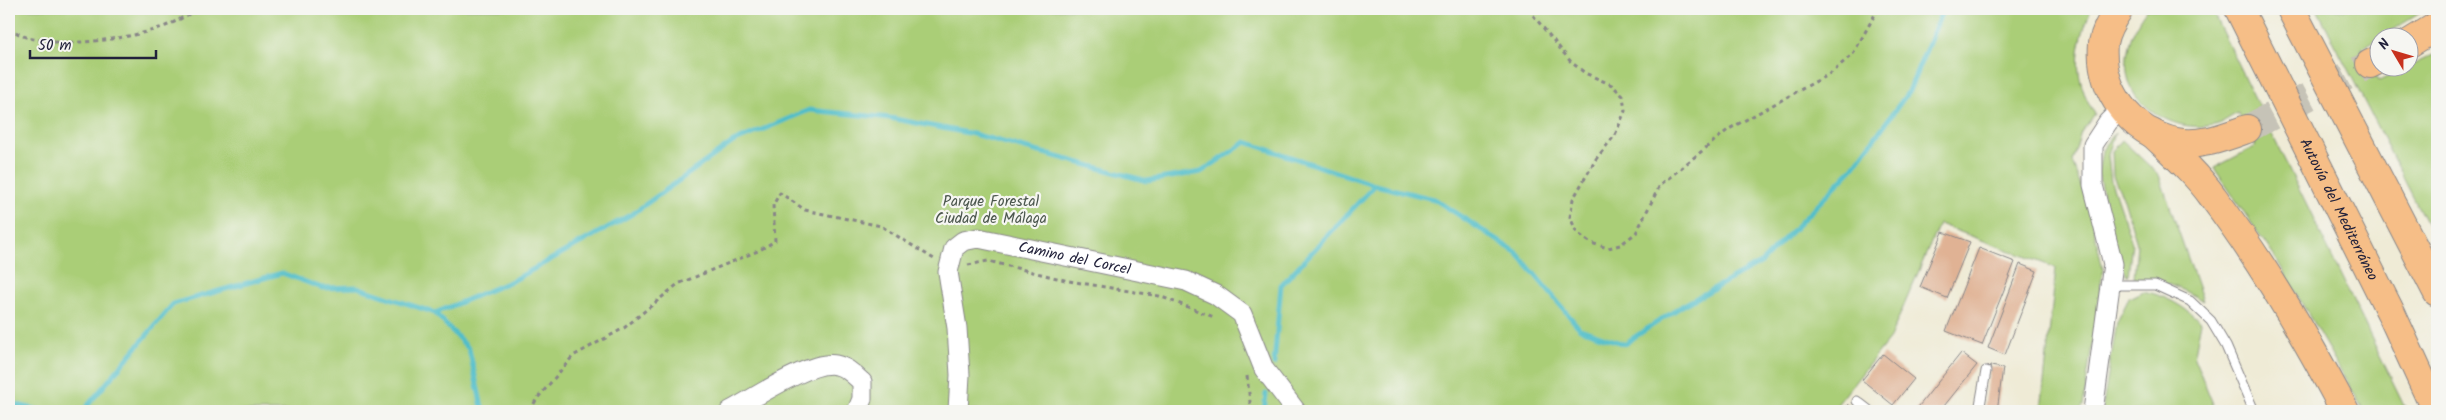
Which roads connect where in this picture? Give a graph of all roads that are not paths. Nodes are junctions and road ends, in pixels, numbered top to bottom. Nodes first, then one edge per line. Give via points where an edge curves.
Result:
1 (2119, 9) edge
2 (2239, 9) edge
3 (2291, 9) edge
4 (2437, 26) edge
5 (2418, 38) edge
6 (2121, 109) junction
7 (2247, 129) tunnel mouth
8 (2152, 133) junction
9 (2111, 285) junction
10 (2437, 292) edge
11 (1986, 371) dead end
12 (1857, 401) dead end
13 (2091, 408) edge
14 (730, 411) edge
15 (857, 411) edge
16 (958, 411) edge
17 (1296, 411) edge
18 (1870, 411) edge
19 (1979, 411) edge
20 (2254, 411) edge
21 (2345, 411) edge
22 (2436, 411) edge

1 - 6 main road via 2103,42 2105,72
2 - 22 main road, Autovía del Mediterráneo via 2391,313
3 - 10 main road
4 - 5 main road
6 - 8 main road
6 - 9 street via 2093,145 2093,185 2113,264
7 - 8 main road via 2198,143 2177,142
8 - 21 main road via 2212,196 2272,284
9 - 13 street
9 - 20 lane via 2155,285 2190,301 2211,322 2226,346
11 - 19 lane
12 - 18 lane
14 - 15 street via 806,369 835,364 849,370 862,382 862,399
16 - 17 street, Camino del Corcel via 960,375 949,268 954,248 963,241 978,238 1186,281 1216,295 1242,314 1264,369

